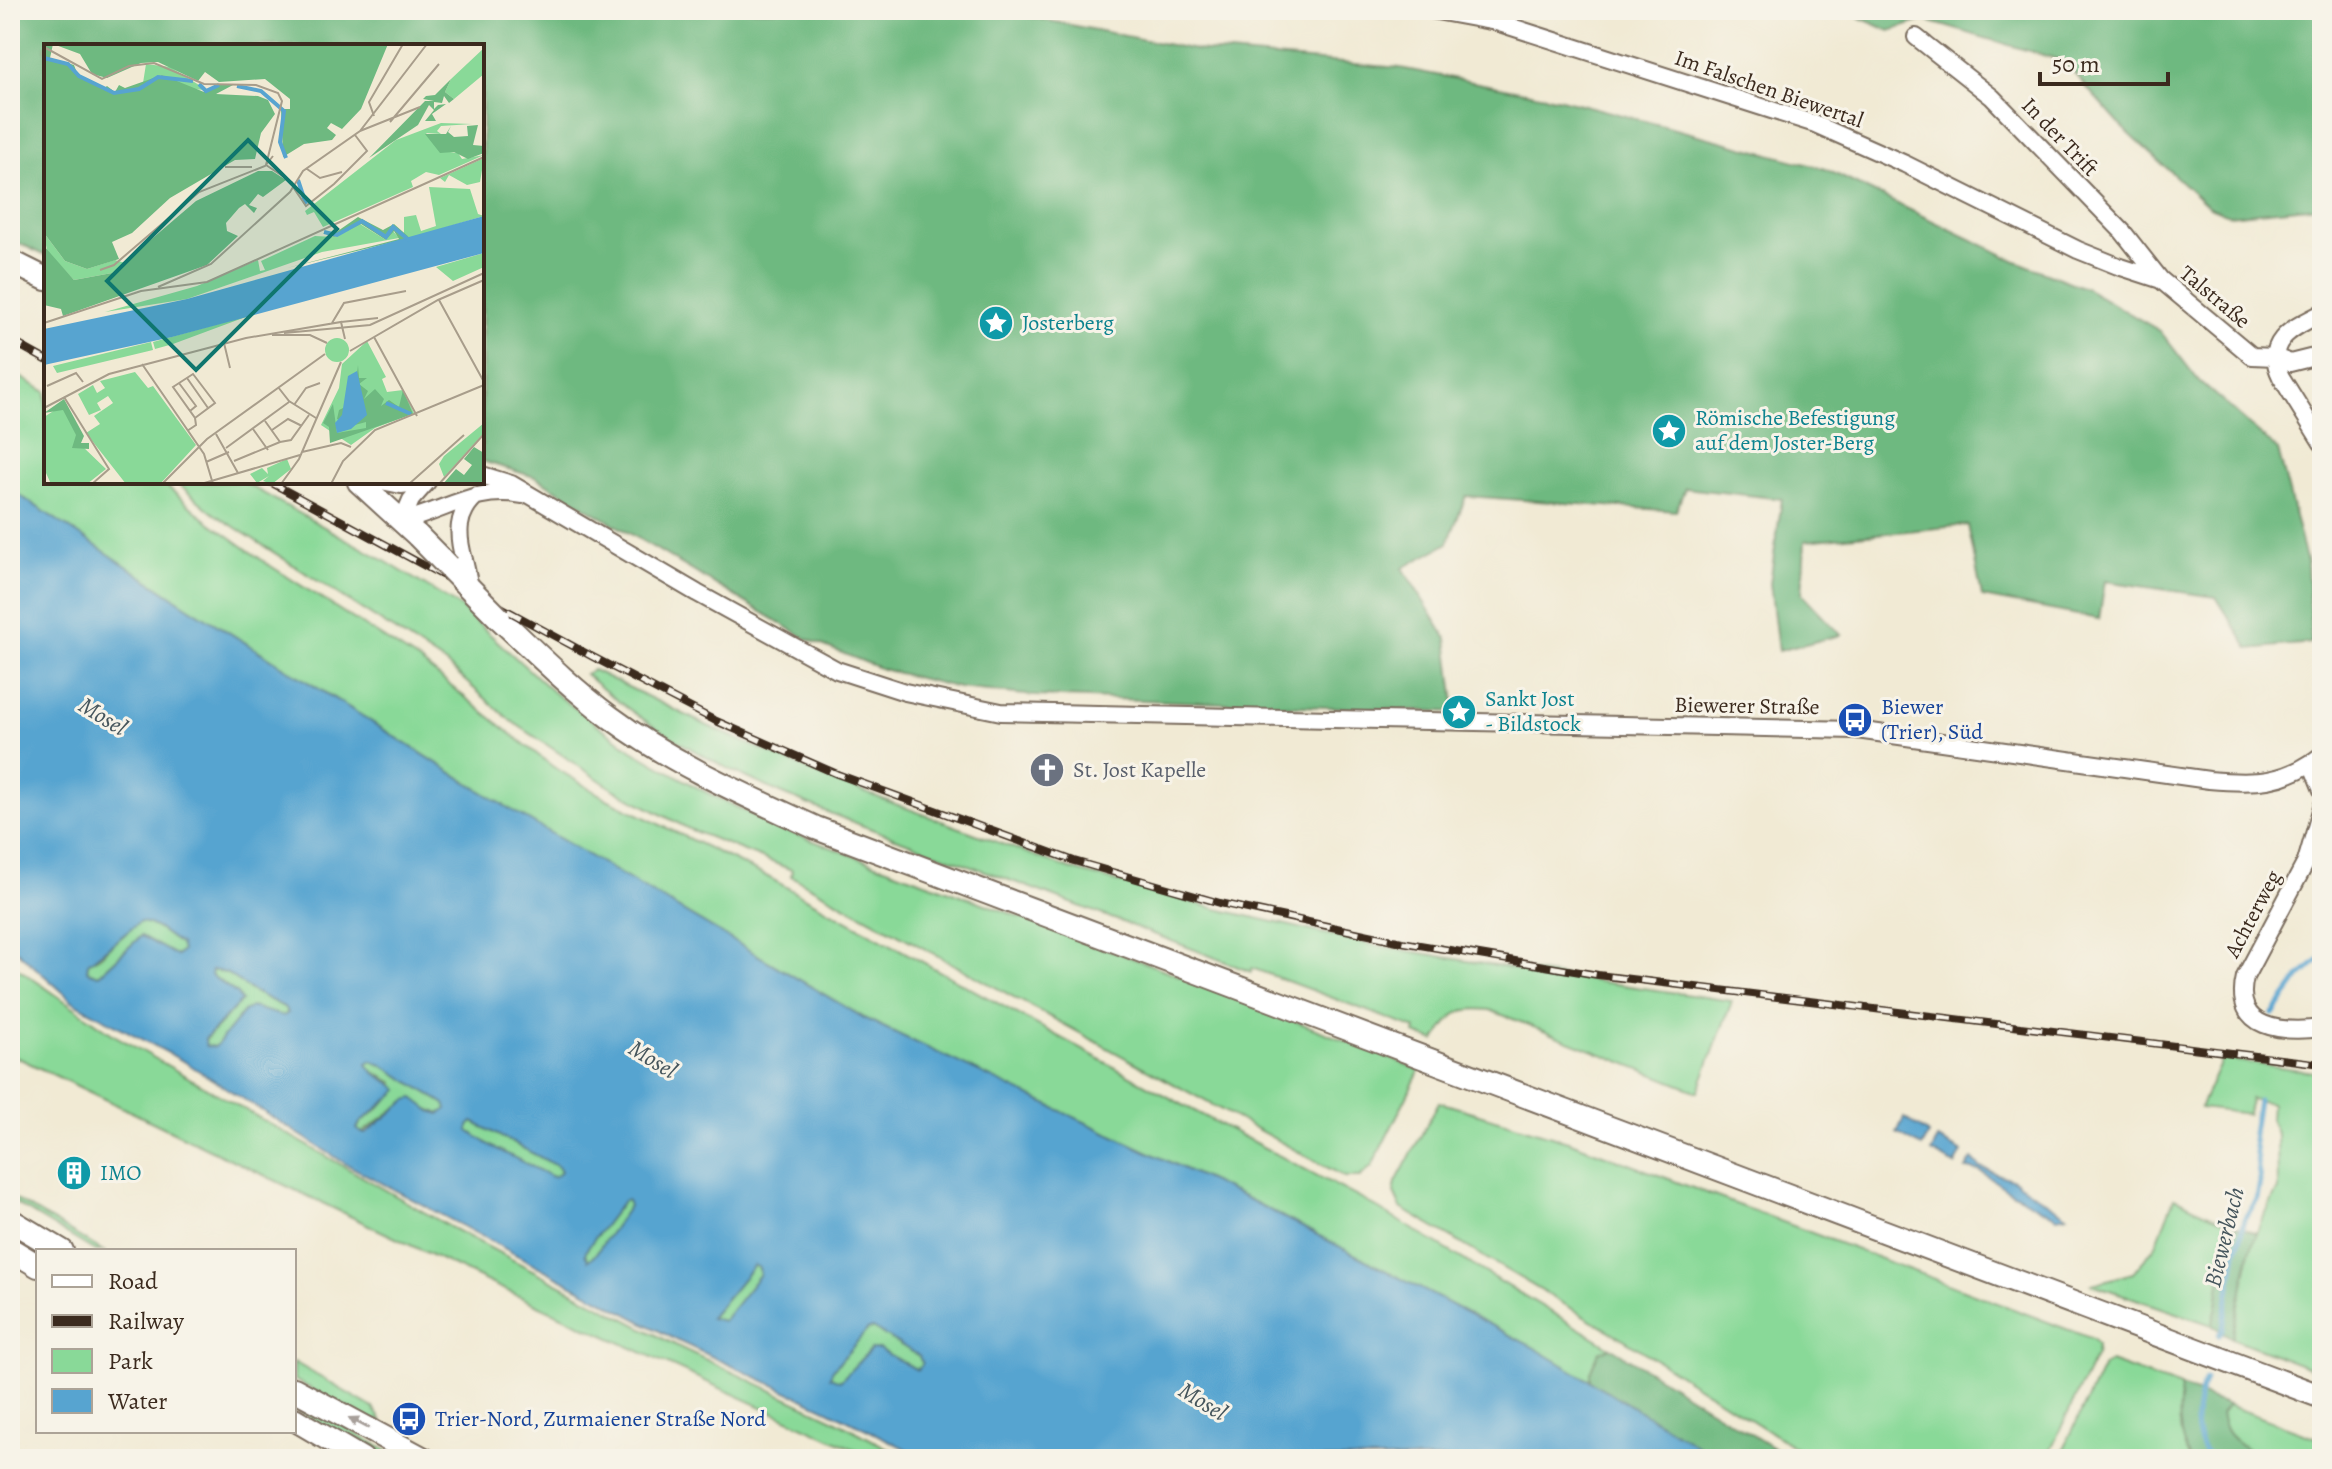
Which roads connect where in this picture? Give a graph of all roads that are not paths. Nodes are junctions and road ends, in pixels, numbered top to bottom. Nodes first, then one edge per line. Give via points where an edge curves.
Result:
1 (1431, 10) edge
2 (1916, 37) dead end
3 (2078, 250) joint
4 (10, 261) edge
5 (44, 278) edge
6 (2161, 280) junction
7 (2322, 313) edge
8 (2322, 355) edge
9 (2275, 357) junction
10 (2322, 443) edge
11 (484, 476) edge
12 (361, 484) edge
13 (424, 484) edge
14 (478, 495) junction
15 (531, 496) junction
16 (410, 529) junction
17 (471, 589) junction
18 (2317, 759) edge
19 (2322, 790) edge
20 (2322, 807) edge
21 (2322, 1028) edge
22 (10, 1220) edge
23 (10, 1249) edge
24 (59, 1249) edge
25 (36, 1265) edge
26 (296, 1390) edge
27 (2322, 1397) edge
28 (296, 1420) edge
29 (362, 1459) edge
30 (424, 1459) edge

1 - 3 street, Im Falschen Biewertal via 1496,22 1815,124
2 - 6 street, In der Trift via 1992,97 2123,232
3 - 6 street, Talstraße
4 - 5 main road
6 - 9 street, Talstraße via 2252,356
7 - 9 street via 2292,329
8 - 9 street, Talstraße via 2290,363
9 - 10 street via 2281,377
11 - 15 street, Biewerer Straße
12 - 16 main road
13 - 16 street via 411,500
14 - 15 street
14 - 16 street via 423,516
14 - 17 street, bridge via 460,522
15 - 18 street, Biewerer Straße via 837,670 905,692 1001,712 1857,730 2251,783 2280,778
16 - 17 main road, bridge
17 - 27 main road, bridge via 610,717 732,789 816,828
18 - 19 street
20 - 21 street, Achterweg via 2306,862 2241,991 2243,1005 2262,1024 2279,1030
22 - 24 main road
23 - 25 main road
30 -> 26 main road
28 - 29 main road

